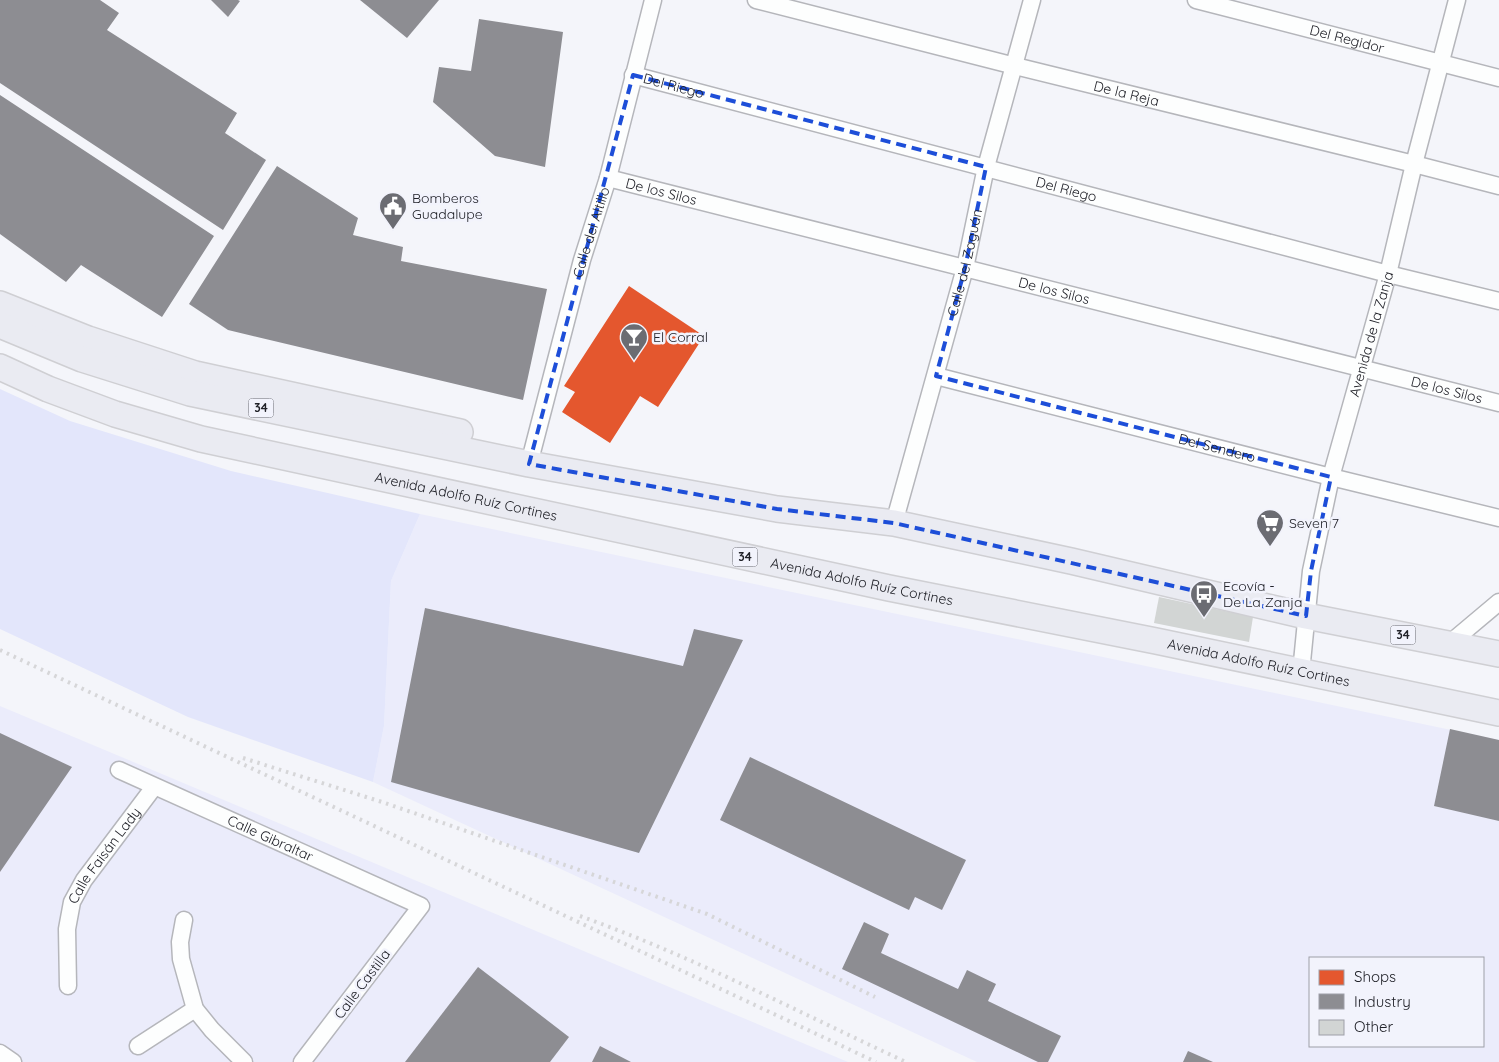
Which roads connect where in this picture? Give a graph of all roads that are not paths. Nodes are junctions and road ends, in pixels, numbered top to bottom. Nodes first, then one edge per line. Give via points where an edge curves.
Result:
1 (653, 0) edge
2 (756, 0) edge
3 (1032, 0) edge
4 (1196, 0) edge
5 (1457, 0) edge
6 (1440, 64) junction
7 (1015, 66) junction
8 (633, 75) junction
9 (1499, 78) edge
10 (1414, 164) junction
11 (986, 167) junction
12 (608, 178) junction
13 (1499, 186) edge
14 (965, 268) junction
15 (1388, 274) junction
16 (1499, 301) edge
17 (0, 304) edge
18 (0, 325) edge
19 (0, 367) edge
20 (1362, 369) junction
21 (936, 376) junction
22 (1499, 403) edge
23 (523, 462) junction
24 (1331, 477) junction
25 (1499, 518) edge
26 (894, 523) junction
27 (1499, 602) edge
28 (1306, 616) junction
29 (1449, 644) junction
30 (1499, 654) edge
31 (1301, 672) junction
32 (1499, 713) edge
33 (119, 770) dead end
34 (154, 787) junction
35 (421, 906) joint
36 (184, 920) dead end
37 (68, 986) dead end
38 (195, 1009) junction
39 (138, 1046) dead end
40 (0, 1053) edge
41 (13, 1062) edge
42 (244, 1062) edge
43 (302, 1062) edge

1 - 8 street, Calle del Altillo
2 - 7 street, De la Reja
3 - 7 street, Calle del Zaguán
4 - 6 street, Del Regidor
5 - 6 street, Avenida de la Zanja
6 - 9 street, Del Regidor
6 - 10 street, Avenida de la Zanja
7 - 10 street, De la Reja
7 - 11 street, Calle del Zaguán
8 - 11 street, Del Riego
8 - 12 street, Calle del Altillo
10 - 13 street, De la Reja
10 - 15 street, Avenida de la Zanja
11 - 14 street, Calle del Zaguán
11 - 15 street, Del Riego
12 - 14 street, De los Silos
12 - 23 street, Calle del Altillo
14 - 20 street, De los Silos
14 - 21 street, Calle del Zaguán
15 - 16 street, Del Riego
15 - 20 street, Avenida de la Zanja
17 - 23 main road, 34 via 88,340 195,374 473,434
18 - 23 main road, 34 via 82,359 190,393
19 - 31 main road, Avenida Adolfo Ruíz Cortines / 34 via 115,414 201,439 889,588
20 - 22 street, De los Silos
20 - 24 street, Avenida de la Zanja
21 - 24 street, Del Sendero
21 - 26 street, Calle del Zaguán
23 - 26 main road, 34 via 777,509
24 - 25 street, Del Sendero
24 - 28 street, Avenida de la Zanja via 1311,571
26 - 28 main road, 34
27 - 29 street
28 - 29 main road, 34
28 - 31 street, Avenida de la Zanja
29 - 30 main road, 34
31 - 32 main road, Avenida Adolfo Ruíz Cortines / 34
33 - 34 street, Calle Gibraltar
34 - 35 street, Calle Gibraltar
34 - 37 street, Calle Faisán Lady via 84,880 72,902 67,929
35 - 43 street, Calle Castilla
36 - 38 street via 181,959
38 - 39 street
38 - 42 street
40 - 41 street

